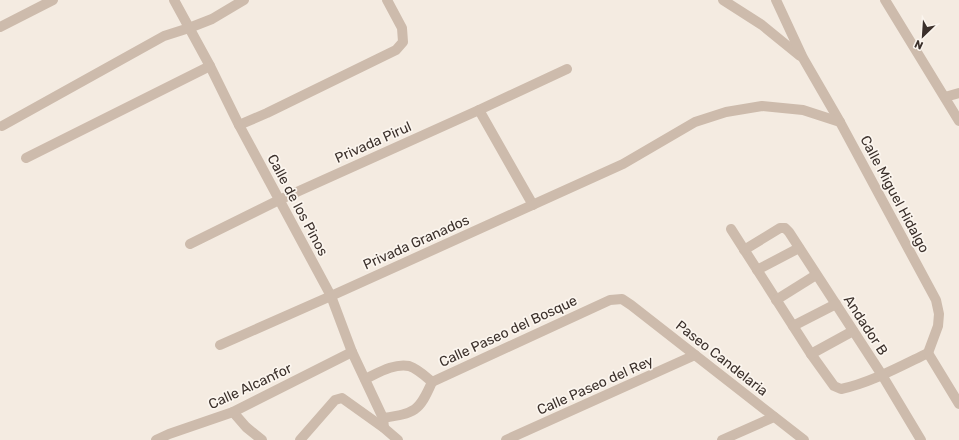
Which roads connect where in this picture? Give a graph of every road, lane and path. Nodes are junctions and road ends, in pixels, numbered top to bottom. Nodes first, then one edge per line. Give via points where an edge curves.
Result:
1 (54, 0) edge
2 (174, 0) edge
3 (244, 0) edge
4 (386, 0) edge
5 (723, 0) edge
6 (776, 0) edge
7 (887, 0) edge
8 (0, 27) edge
9 (189, 28) junction
10 (803, 58) junction
11 (210, 66) junction
12 (567, 69) dead end
13 (959, 93) edge
14 (945, 98) junction
15 (479, 110) junction
16 (959, 121) edge
17 (840, 122) junction
18 (239, 125) junction
19 (2, 126) dead end
20 (26, 158) dead end
21 (279, 200) junction
22 (534, 205) junction
23 (731, 229) dead end
24 (190, 244) dead end
25 (799, 248) junction
26 (744, 250) junction
27 (757, 270) junction
28 (816, 275) junction
29 (331, 296) junction
30 (622, 299) joint
31 (776, 300) junction
32 (836, 304) junction
33 (793, 326) junction
34 (853, 331) junction
35 (220, 345) dead end
36 (352, 352) junction
37 (928, 353) junction
38 (811, 354) junction
39 (695, 355) junction
40 (882, 375) junction
41 (364, 379) junction
42 (432, 382) junction
43 (959, 404) edge
44 (233, 412) junction
45 (774, 417) junction
46 (384, 423) junction
47 (156, 440) edge
48 (262, 440) edge
49 (300, 440) edge
50 (398, 440) edge
51 (506, 440) edge
52 (722, 440) edge
53 (804, 440) edge
54 (921, 440) edge

1 - 8 street
2 - 9 street, Calle de los Pinos
3 - 9 street via 212,19
4 - 18 street via 402,28 403,42 396,50
5 - 10 street via 762,25
6 - 10 street, Calle Miguel Hidalgo
7 - 14 street
9 - 11 street, Calle de los Pinos
9 - 19 street via 164,36
10 - 17 street, Calle Miguel Hidalgo
11 - 18 street, Calle de los Pinos
11 - 20 street
12 - 15 street, Privada Pirul
13 - 14 street
14 - 16 street
15 - 21 street, Privada Pirul
15 - 22 street
17 - 22 street, Privada Granados via 803,110 762,106 726,112 695,122 622,164
17 - 37 street, Calle Miguel Hidalgo via 936,300 938,326
18 - 21 street, Calle de los Pinos
21 - 24 street, Privada Pirul
21 - 29 street, Calle de los Pinos
22 - 29 street, Privada Granados
23 - 26 street
25 - 26 street, Andador B via 789,232 785,228 780,228
25 - 27 street
25 - 28 street, Andador B
26 - 27 street
27 - 31 street
28 - 31 street
28 - 32 street, Andador B
29 - 35 street, Privada Granados
29 - 36 street, Calle de los Pinos
30 - 39 street, Paseo Candelaria
30 - 42 street, Calle Paseo del Bosque via 610,300
31 - 33 street
32 - 33 street
32 - 34 street, Andador B
33 - 38 street
34 - 38 street
34 - 40 street, Andador B
36 - 41 street, Calle de los Pinos
36 - 44 street, Calle Alcanfor
37 - 40 street
37 - 43 street
38 - 40 street via 834,386 841,390
39 - 45 street, Paseo Candelaria
39 - 51 street, Calle Paseo del Rey
40 - 54 street, Andador B
41 - 42 street, Calle Paseo del Bosque via 388,368 409,366 422,372
41 - 46 street, Calle de los Pinos
42 - 46 street via 420,406
44 - 47 street, Calle Alcanfor
44 - 48 street
45 - 52 street
45 - 53 street, Paseo Candelaria
46 - 49 street via 342,398 335,400
46 - 50 street

